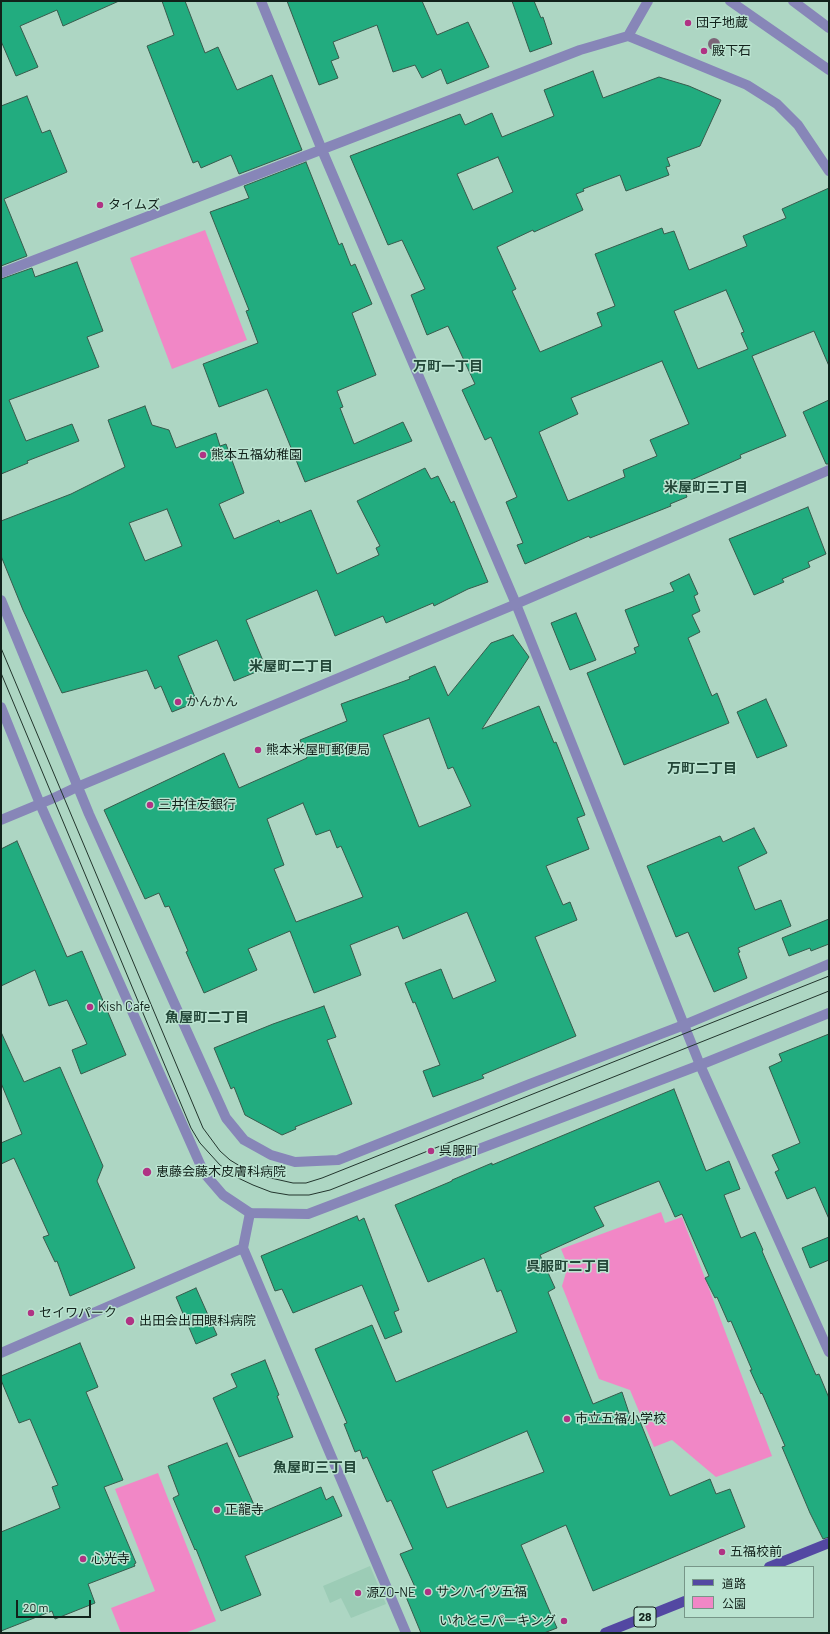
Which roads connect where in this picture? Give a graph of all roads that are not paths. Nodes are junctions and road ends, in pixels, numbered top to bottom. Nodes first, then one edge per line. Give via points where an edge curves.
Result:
1 (261, 1) edge
2 (648, 1) edge
3 (730, 1) edge
4 (794, 1) edge
5 (829, 28) edge
6 (628, 36) junction
7 (829, 70) edge
8 (322, 150) junction
9 (829, 171) edge
10 (1, 273) edge
11 (829, 470) edge
12 (1, 600) edge
13 (516, 604) junction
14 (1, 707) edge
15 (77, 786) junction
16 (40, 804) junction
17 (1, 820) edge
18 (829, 964) edge
19 (829, 1012) edge
20 (684, 1025) junction
21 (700, 1065) junction
22 (250, 1213) junction
23 (243, 1248) junction
24 (829, 1352) edge
25 (1, 1353) edge
26 (829, 1543) edge
27 (772, 1566) edge
28 (684, 1601) edge
29 (406, 1633) edge
30 (605, 1633) edge

1 - 8 street
2 - 6 street
3 - 7 street
4 - 5 street
6 - 8 street via 580,50
6 - 9 street via 747,85 777,104 798,124
8 - 10 street
8 - 13 street
11 - 13 street
12 - 15 street
13 - 15 street
13 - 20 street
14 - 16 street
15 - 16 street
15 - 20 street via 226,1118 244,1140 271,1155 296,1162 338,1160
16 - 17 street
16 - 22 street via 204,1173 223,1195
18 - 20 street
19 - 21 street
20 - 21 street
21 - 22 street via 308,1214
21 - 24 street
22 - 23 street
23 - 25 street
23 - 29 street
26 - 27 main road
28 - 30 main road, 28

